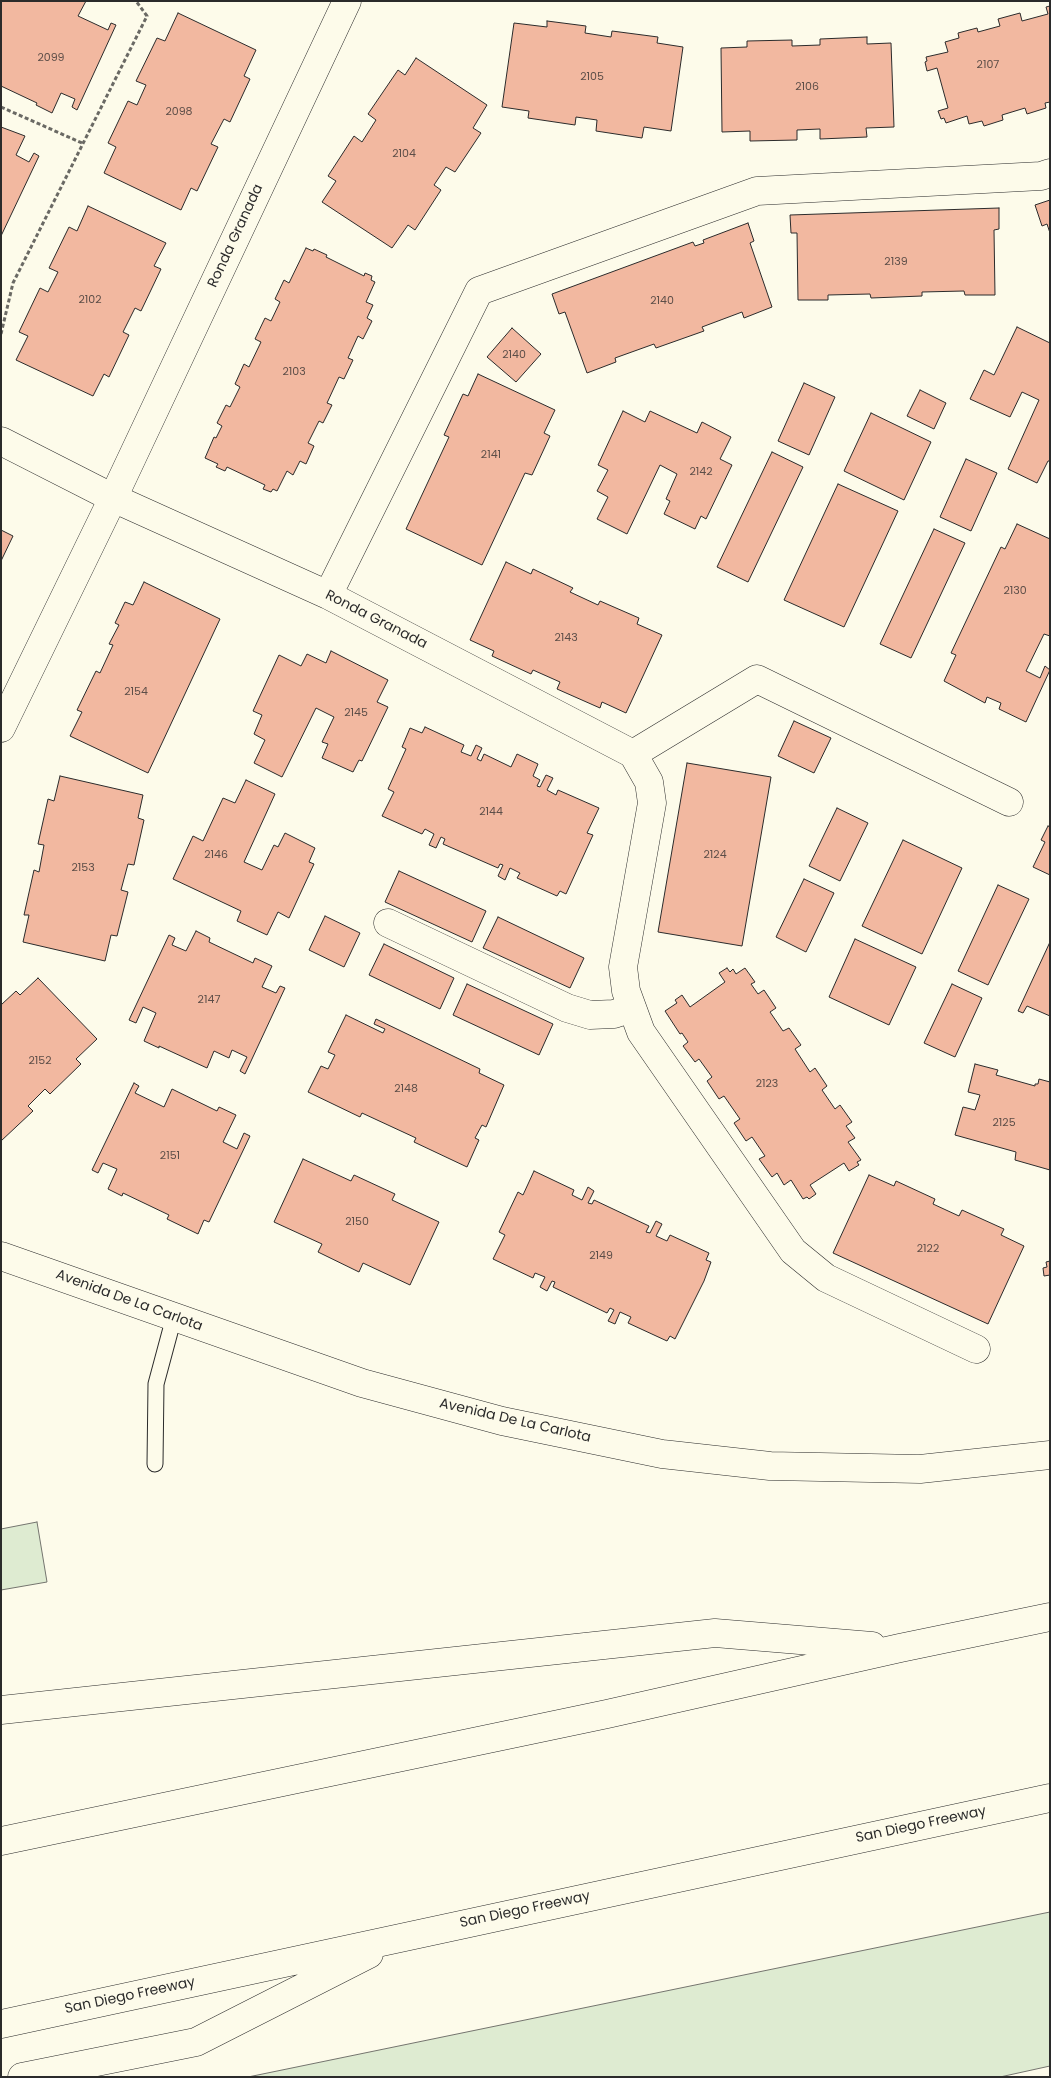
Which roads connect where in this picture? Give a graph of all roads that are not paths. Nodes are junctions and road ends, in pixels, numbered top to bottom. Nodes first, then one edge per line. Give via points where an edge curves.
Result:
1 (347, 1) edge
2 (1050, 173) edge
3 (1, 441) edge
4 (113, 498) junction
5 (328, 596) junction
6 (1, 728) edge
7 (633, 754) junction
8 (1009, 802) dead end
9 (388, 923) dead end
10 (632, 1008) junction
11 (1, 1256) edge
12 (174, 1317) junction
13 (976, 1348) dead end
14 (1050, 1455) edge
15 (155, 1464) dead end
16 (1050, 1617) edge
17 (900, 1648) junction
18 (1, 1710) edge
19 (1050, 1798) edge
20 (1, 1840) edge
21 (404, 1936) junction
22 (1, 2024) edge
23 (22, 2077) edge

1 - 4 main road, Ronda Granada
2 - 5 main road via 757,191 479,291
3 - 4 main road
4 - 5 main road, Ronda Granada
4 - 6 main road, Ronda Granada
5 - 7 main road, Ronda Granada
7 - 8 main road via 757,679
7 - 10 main road via 649,782 652,804 623,968
9 - 10 main road via 567,1008 590,1015 614,1014
10 - 13 main road via 641,1032 793,1251 826,1278
11 - 12 main road, Avenida De La Carlota
12 - 14 main road, Avenida De La Carlota via 362,1383 502,1421 662,1454 770,1466 920,1468
12 - 15 lane via 156,1384
16 - 17 main road
17 - 18 main road via 715,1633
17 - 20 main road via 598,1716
19 - 21 main road, San Diego Freeway
21 - 22 main road, San Diego Freeway
21 - 23 main road via 196,2042

